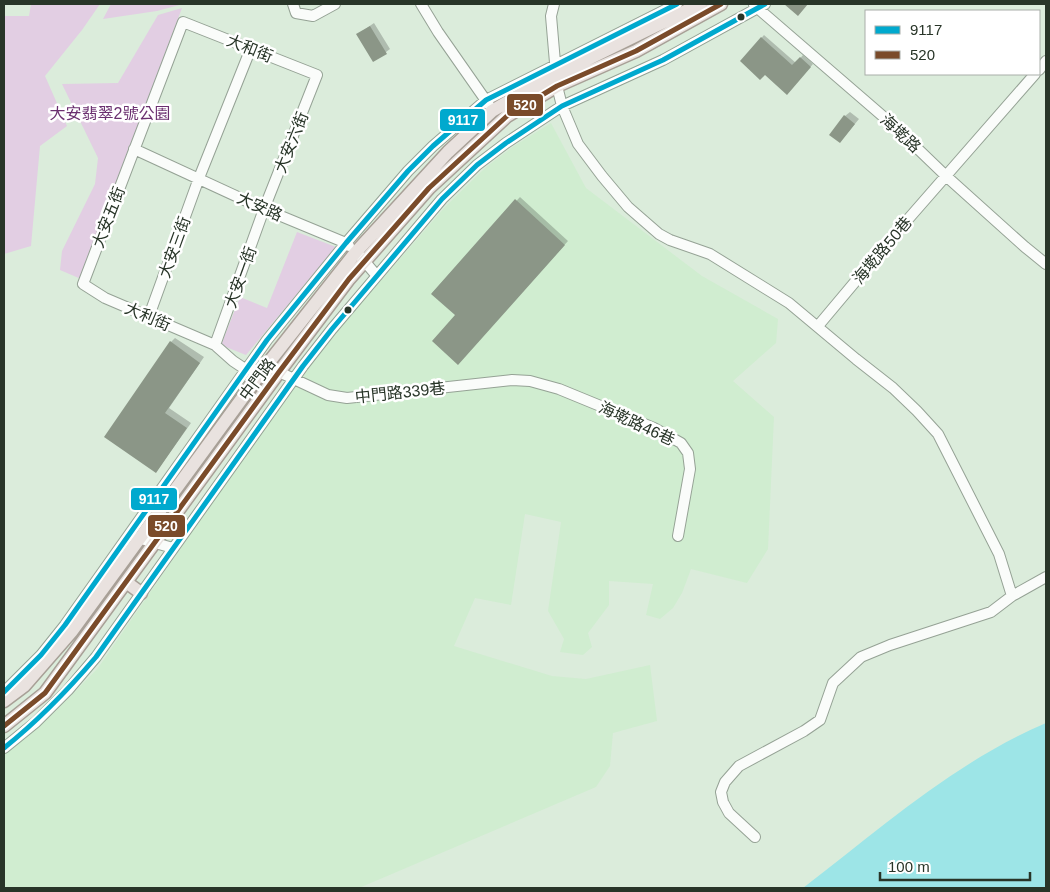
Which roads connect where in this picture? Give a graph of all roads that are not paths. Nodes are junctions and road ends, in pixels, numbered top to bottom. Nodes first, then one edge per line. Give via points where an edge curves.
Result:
1 (293, 4) edge
2 (335, 4) edge
3 (421, 4) edge
4 (554, 4) edge
5 (677, 4) edge
6 (700, 4) edge
7 (721, 4) edge
8 (759, 5) edge
9 (183, 22) joint
10 (250, 48) junction
11 (317, 75) joint
12 (556, 75) junction
13 (1034, 75) edge
14 (486, 100) junction
15 (562, 106) junction
16 (492, 111) junction
17 (134, 149) junction
18 (946, 176) junction
19 (199, 178) junction
20 (264, 208) junction
21 (346, 243) junction
22 (360, 257) junction
23 (1046, 264) edge
24 (377, 276) junction
25 (83, 284) joint
26 (149, 316) junction
27 (818, 326) junction
28 (215, 344) junction
29 (246, 369) junction
30 (262, 371) junction
31 (279, 372) junction
32 (293, 380) junction
33 (560, 389) joint
34 (678, 536) dead end
35 (134, 537) junction
36 (155, 542) junction
37 (173, 548) junction
38 (1046, 577) edge
39 (126, 582) junction
40 (140, 593) junction
41 (1012, 596) junction
42 (4, 692) edge
43 (4, 701) edge
44 (4, 726) edge
45 (4, 748) edge
46 (755, 837) dead end

1 - 2 street via 296,13 313,16
3 - 14 street
4 - 12 street via 551,16
5 - 12 street, 中門路
6 - 12 main road, 中門路
7 - 12 main road, 中門路 via 636,51
8 - 15 street, 中門路 via 663,60
8 - 18 street, 海墘路
9 - 10 street, 大和街
9 - 17 street, 大安五街
10 - 11 street, 大和街
10 - 19 street, 大安三街
11 - 20 street, 大安六街
12 - 14 street, 中門路
12 - 15 street
12 - 16 main road, 中門路
12 - 22 main road, 中門路 via 429,188
13 - 18 street, 海墘路50巷
14 - 16 street
14 - 21 street, 中門路 via 408,171
15 - 24 street, 中門路 via 477,165 442,199
15 - 27 street via 578,144 628,208 659,234 710,254 789,303
16 - 22 main road, 中門路 via 448,152
17 - 19 street, 大安路
17 - 25 street, 大安五街
18 - 23 street, 海墘路
18 - 27 street, 海墘路50巷
19 - 20 street, 大安路
19 - 26 street, 大安三街
20 - 21 street, 大安路
20 - 28 street, 大安一街
21 - 22 street, 大安路
21 - 29 street, 中門路
22 - 24 street, 大安路
22 - 30 main road, 中門路
22 - 31 main road, 中門路 via 349,279
24 - 32 street, 中門路
25 - 26 street, 大利街 via 105,298
26 - 28 street, 大利街
27 - 41 street via 893,388 938,434 999,554
28 - 29 street, 大利街
29 - 30 street, 中門路339巷
29 - 35 street, 中門路
30 - 31 street, 中門路339巷
30 - 35 main road, 中門路
31 - 32 street, 中門路339巷
31 - 36 main road, 中門路
32 - 33 street, 中門路339巷 via 328,395 347,398 512,380
32 - 37 street, 中門路
33 - 34 street, 海墘路46巷 via 654,428 681,443 688,453 690,469
35 - 36 street
35 - 42 street, 中門路 via 41,655
35 - 43 main road, 中門路 via 72,631 24,686
36 - 37 street
36 - 39 main road, 中門路
37 - 40 street, 中門路
38 - 41 street
39 - 40 main road
39 - 44 main road, 中門路 via 45,693
40 - 45 street, 中門路 via 96,657 68,690
41 - 46 street via 991,612 861,657 833,683 820,720 739,766 725,782 721,792 723,802 729,813

